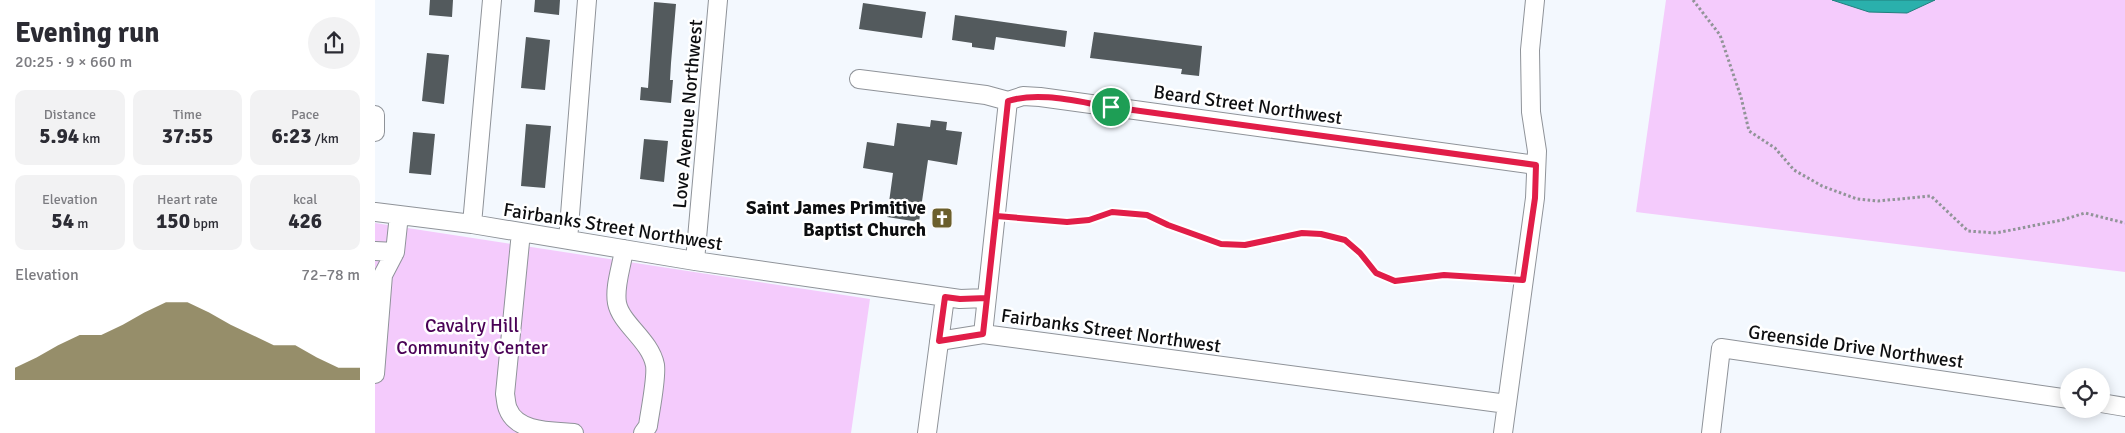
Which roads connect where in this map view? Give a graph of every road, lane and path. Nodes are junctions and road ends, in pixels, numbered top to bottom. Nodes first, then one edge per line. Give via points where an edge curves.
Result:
1 (492, 0) edge
2 (587, 0) edge
3 (718, 0) edge
4 (1535, 0) edge
5 (1693, 0) edge
6 (859, 79) dead end
7 (1008, 101) junction
8 (375, 115) edge
9 (375, 132) edge
10 (1536, 165) junction
11 (375, 212) edge
12 (399, 215) junction
13 (996, 216) junction
14 (2125, 223) edge
15 (472, 224) junction
16 (521, 232) junction
17 (568, 240) junction
18 (625, 250) junction
19 (375, 251) edge
20 (395, 252) junction
21 (695, 261) junction
22 (1523, 280) junction
23 (945, 297) junction
24 (987, 298) junction
25 (983, 334) junction
26 (939, 341) junction
27 (375, 374) edge
28 (2060, 398) edge
29 (1507, 404) junction
30 (2110, 404) edge
31 (2125, 407) edge
32 (573, 433) edge
33 (643, 433) edge
34 (927, 433) edge
35 (1503, 433) edge
36 (1711, 433) edge

1 - 15 street
2 - 17 street
3 - 21 street, Love Avenue Northwest
4 - 10 street via 1530,50
5 - 14 path via 1721,35 1749,131 1775,148 1794,170 1822,186 1857,199 1878,201 1931,196 1968,231 1996,233 2085,213
6 - 7 street via 985,95
7 - 10 street, Beard Street Northwest via 1023,96 1040,97
7 - 13 street
8 - 9 street
10 - 22 street via 1535,198
11 - 12 street, Fairbanks Street Northwest
12 - 15 street, Fairbanks Street Northwest
12 - 20 street
13 - 22 path via 1067,222 1089,220 1112,212 1147,215 1221,244 1245,245 1302,233 1321,234 1345,240 1376,273 1395,281 1444,275
13 - 24 street
15 - 16 street, Fairbanks Street Northwest
16 - 17 street, Fairbanks Street Northwest
16 - 32 street via 505,394 509,411 519,423 535,429
17 - 18 street, Fairbanks Street Northwest
18 - 21 street, Fairbanks Street Northwest
18 - 33 street via 617,304 649,349 655,366 648,426
19 - 20 street
20 - 27 street via 383,275
21 - 23 street, Fairbanks Street Northwest
22 - 29 street
23 - 24 street, Fairbanks Street Northwest
23 - 26 street
24 - 25 street
25 - 26 street, Fairbanks Street Northwest
25 - 29 street, Fairbanks Street Northwest
26 - 34 street
28 - 36 street, Greenside Drive Northwest via 1721,348
29 - 35 street
30 - 31 street

